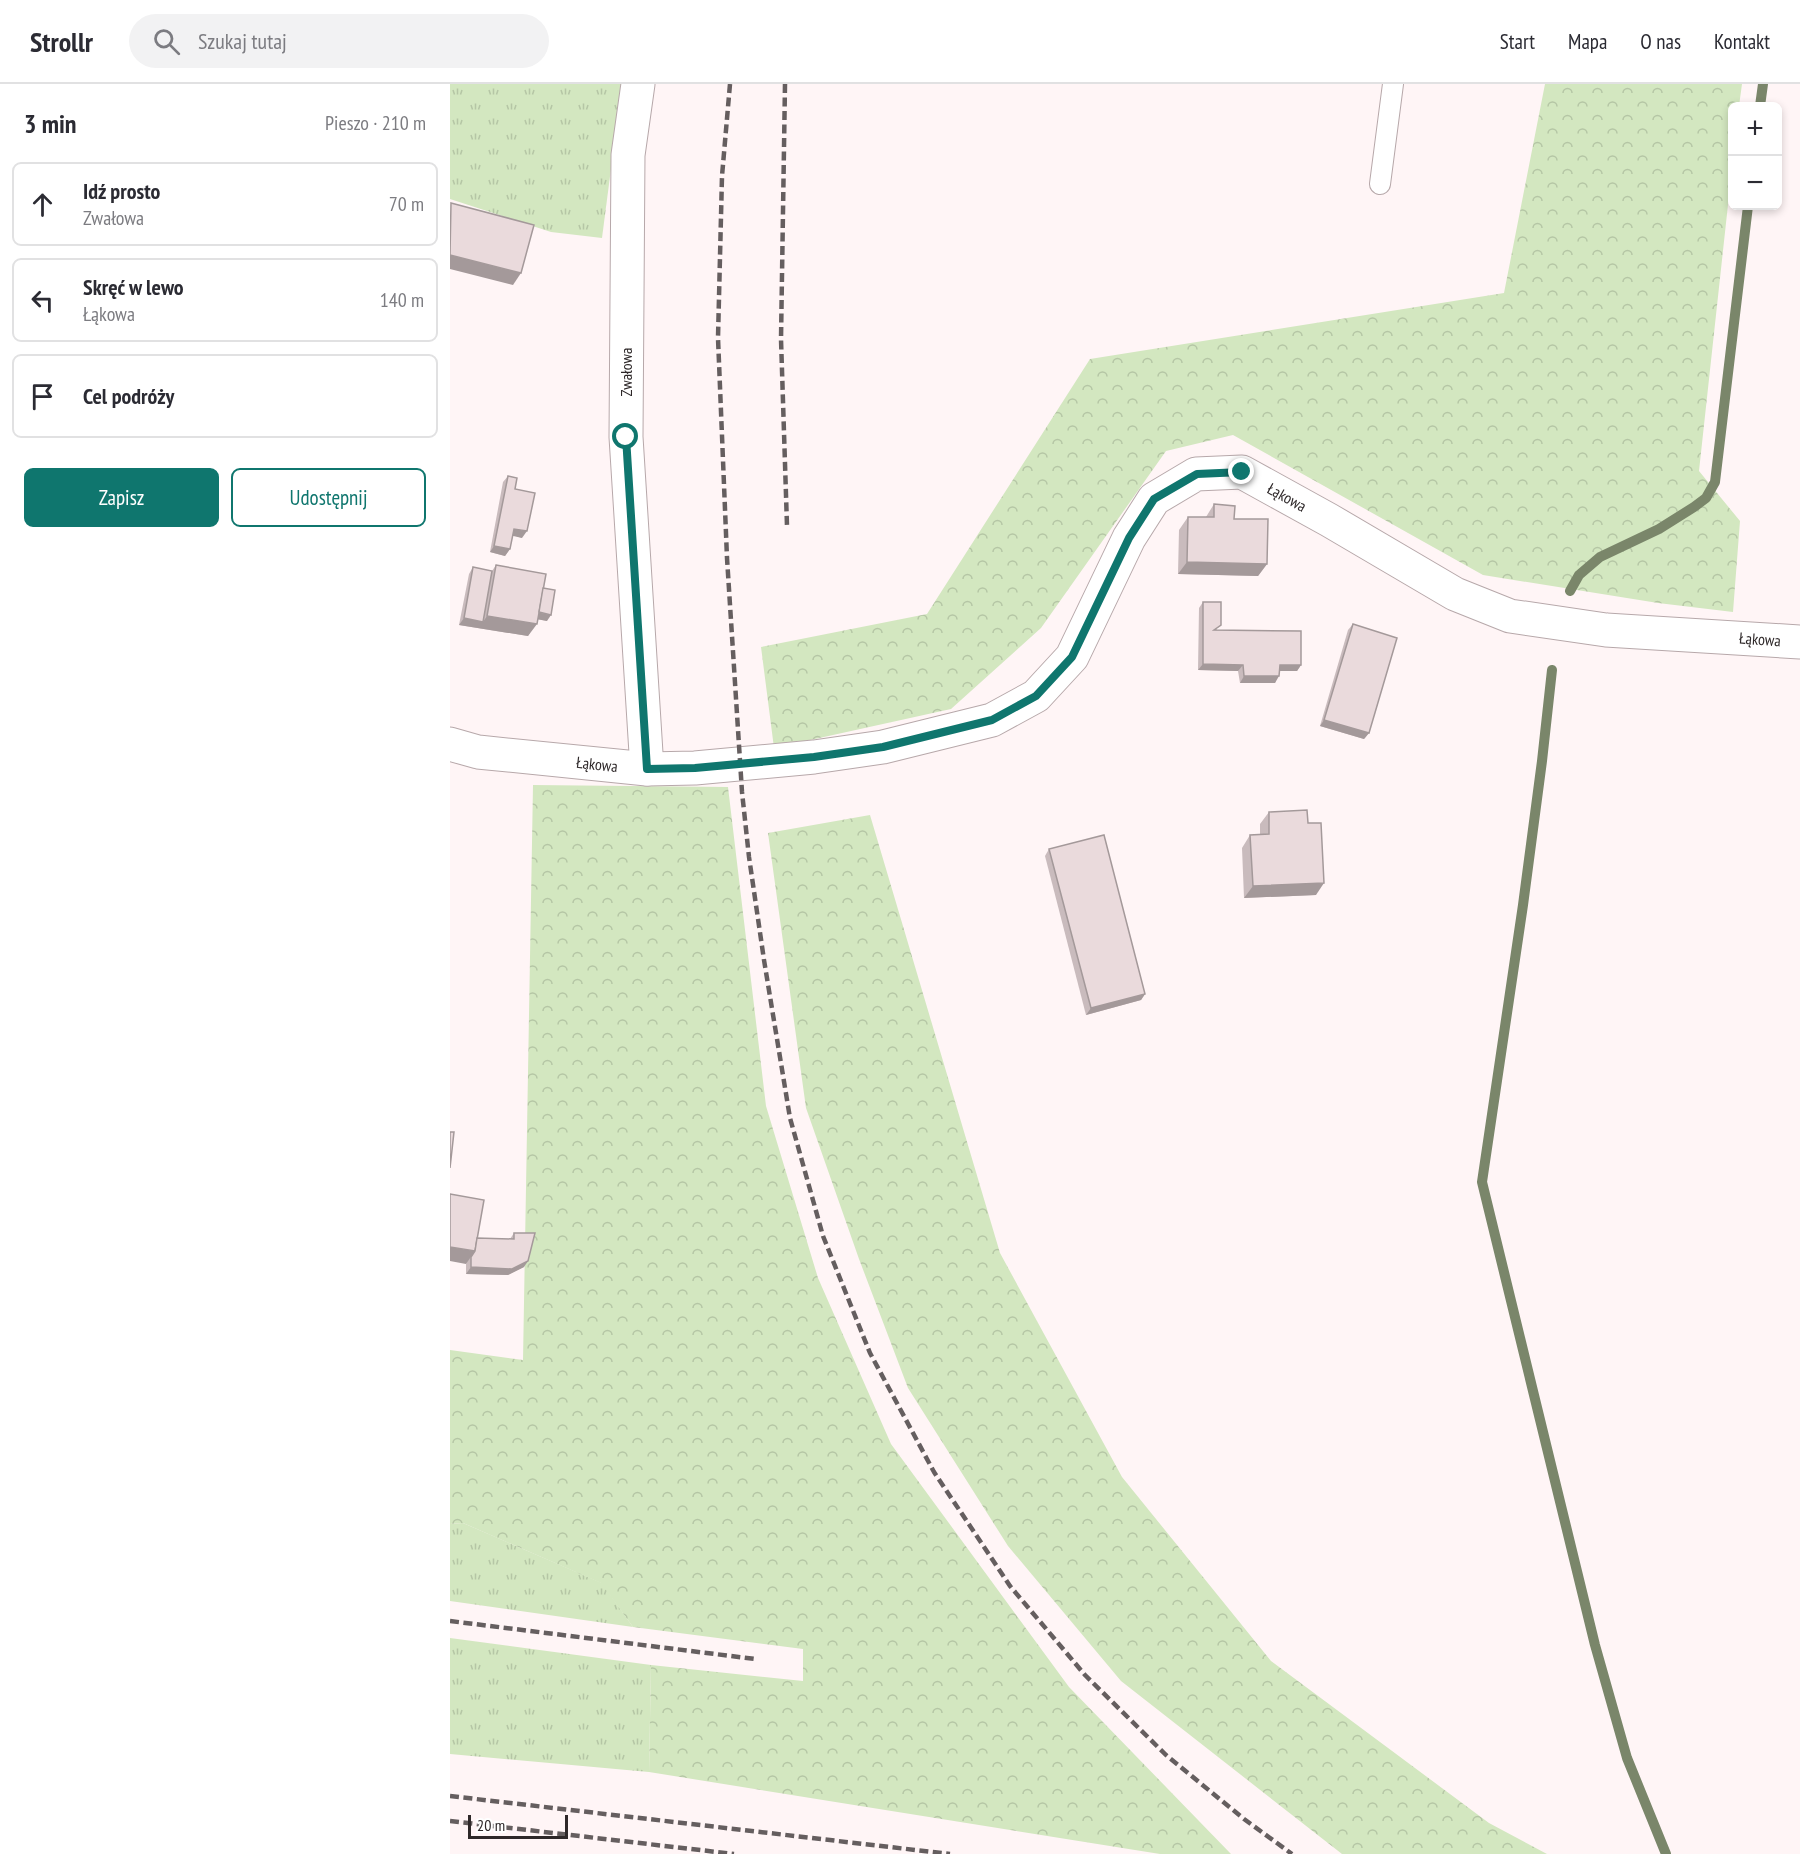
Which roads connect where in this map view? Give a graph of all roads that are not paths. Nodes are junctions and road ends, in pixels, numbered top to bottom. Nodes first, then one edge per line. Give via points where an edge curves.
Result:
1 (638, 84) edge
2 (1393, 84) edge
3 (1380, 184) dead end
4 (1800, 642) edge
5 (450, 744) edge
6 (647, 769) junction

1 - 6 street, Zwałowa via 628,155 626,437
2 - 3 lane
4 - 6 street, Łąkowa via 1606,630 1510,616 1455,594 1242,472 1197,474 1154,499 1129,538 1072,657 1036,696 992,720 883,747 814,757
5 - 6 street, Łąkowa via 478,752

